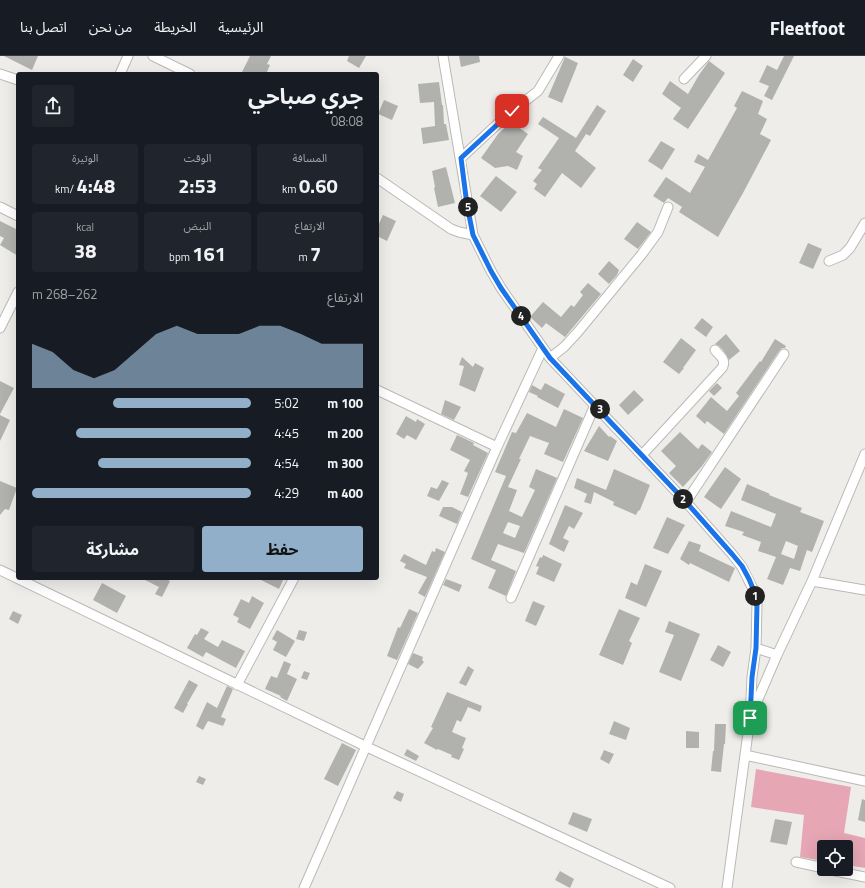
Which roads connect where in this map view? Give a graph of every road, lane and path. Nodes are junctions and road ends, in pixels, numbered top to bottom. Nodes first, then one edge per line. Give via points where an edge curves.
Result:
1 (128, 56) edge
2 (153, 56) edge
3 (443, 56) edge
4 (559, 56) edge
5 (706, 56) edge
6 (121, 72) edge
7 (186, 72) edge
8 (0, 74) edge
9 (16, 79) edge
10 (684, 79) dead end
11 (461, 158) junction
12 (379, 179) edge
13 (0, 207) edge
14 (668, 207) dead end
15 (16, 215) edge
16 (865, 223) edge
17 (473, 235) junction
18 (829, 261) dead end
19 (16, 296) edge
20 (0, 328) edge
21 (543, 348) junction
22 (715, 350) dead end
23 (784, 354) dead end
24 (550, 358) junction
25 (379, 391) edge
26 (596, 405) junction
27 (497, 447) junction
28 (865, 454) edge
29 (642, 455) junction
30 (686, 502) junction
31 (0, 570) edge
32 (16, 578) edge
33 (21, 580) edge
34 (293, 580) edge
35 (812, 581) junction
36 (865, 590) edge
37 (511, 598) dead end
38 (756, 648) junction
39 (777, 655) junction
40 (237, 685) junction
41 (750, 718) junction
42 (367, 747) junction
43 (745, 755) junction
44 (865, 781) edge
45 (796, 862) dead end
46 (817, 867) edge
47 (853, 875) edge
48 (865, 877) edge
49 (304, 888) edge
50 (670, 888) edge
51 (727, 888) edge

1 - 6 street
2 - 7 street
3 - 11 street
4 - 11 street via 538,91 506,116
5 - 10 street
8 - 9 street
11 - 17 street
12 - 17 street via 451,229
13 - 15 street
14 - 24 street via 658,232 642,254 577,333
16 - 18 street via 850,248
17 - 21 street via 501,288
19 - 20 street
21 - 24 street
21 - 27 street
22 - 29 street via 723,359 722,368
23 - 30 street
24 - 26 street
25 - 27 street
26 - 29 street
26 - 37 street
27 - 42 street
28 - 35 street
29 - 30 street
30 - 38 street via 735,558 749,579 757,604
31 - 32 street
33 - 40 street
34 - 40 street
35 - 36 street
35 - 39 street
38 - 39 street
38 - 41 street
39 - 41 street
40 - 42 street
41 - 43 street
42 - 49 street
42 - 50 street
43 - 44 street
43 - 51 street
45 - 46 street
47 - 48 street

